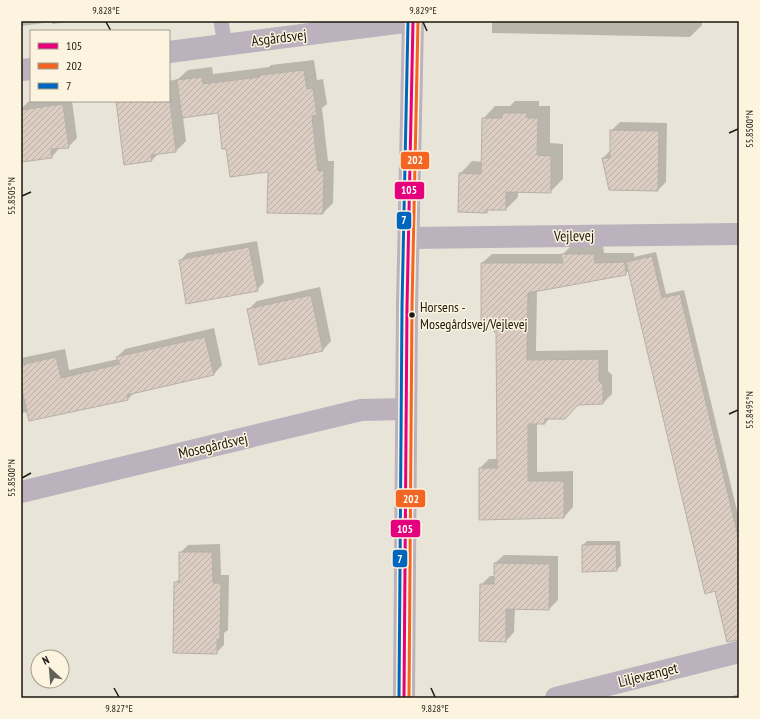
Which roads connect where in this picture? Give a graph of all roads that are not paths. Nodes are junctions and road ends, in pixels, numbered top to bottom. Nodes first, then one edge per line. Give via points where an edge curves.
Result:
1 (222, 21) edge
2 (412, 21) edge
3 (225, 45) junction
4 (170, 52) edge
5 (739, 234) edge
6 (409, 238) junction
7 (406, 409) junction
8 (21, 492) edge
9 (739, 652) edge
10 (404, 698) edge
11 (556, 698) edge

1 - 3 lane
2 - 3 street, Asgårdsvej
2 - 6 street
3 - 4 street, Asgårdsvej
5 - 6 street, Vejlevej
6 - 7 street
7 - 8 street, Mosegårdsvej via 361,410
7 - 10 street
9 - 11 street, Liljevænget

